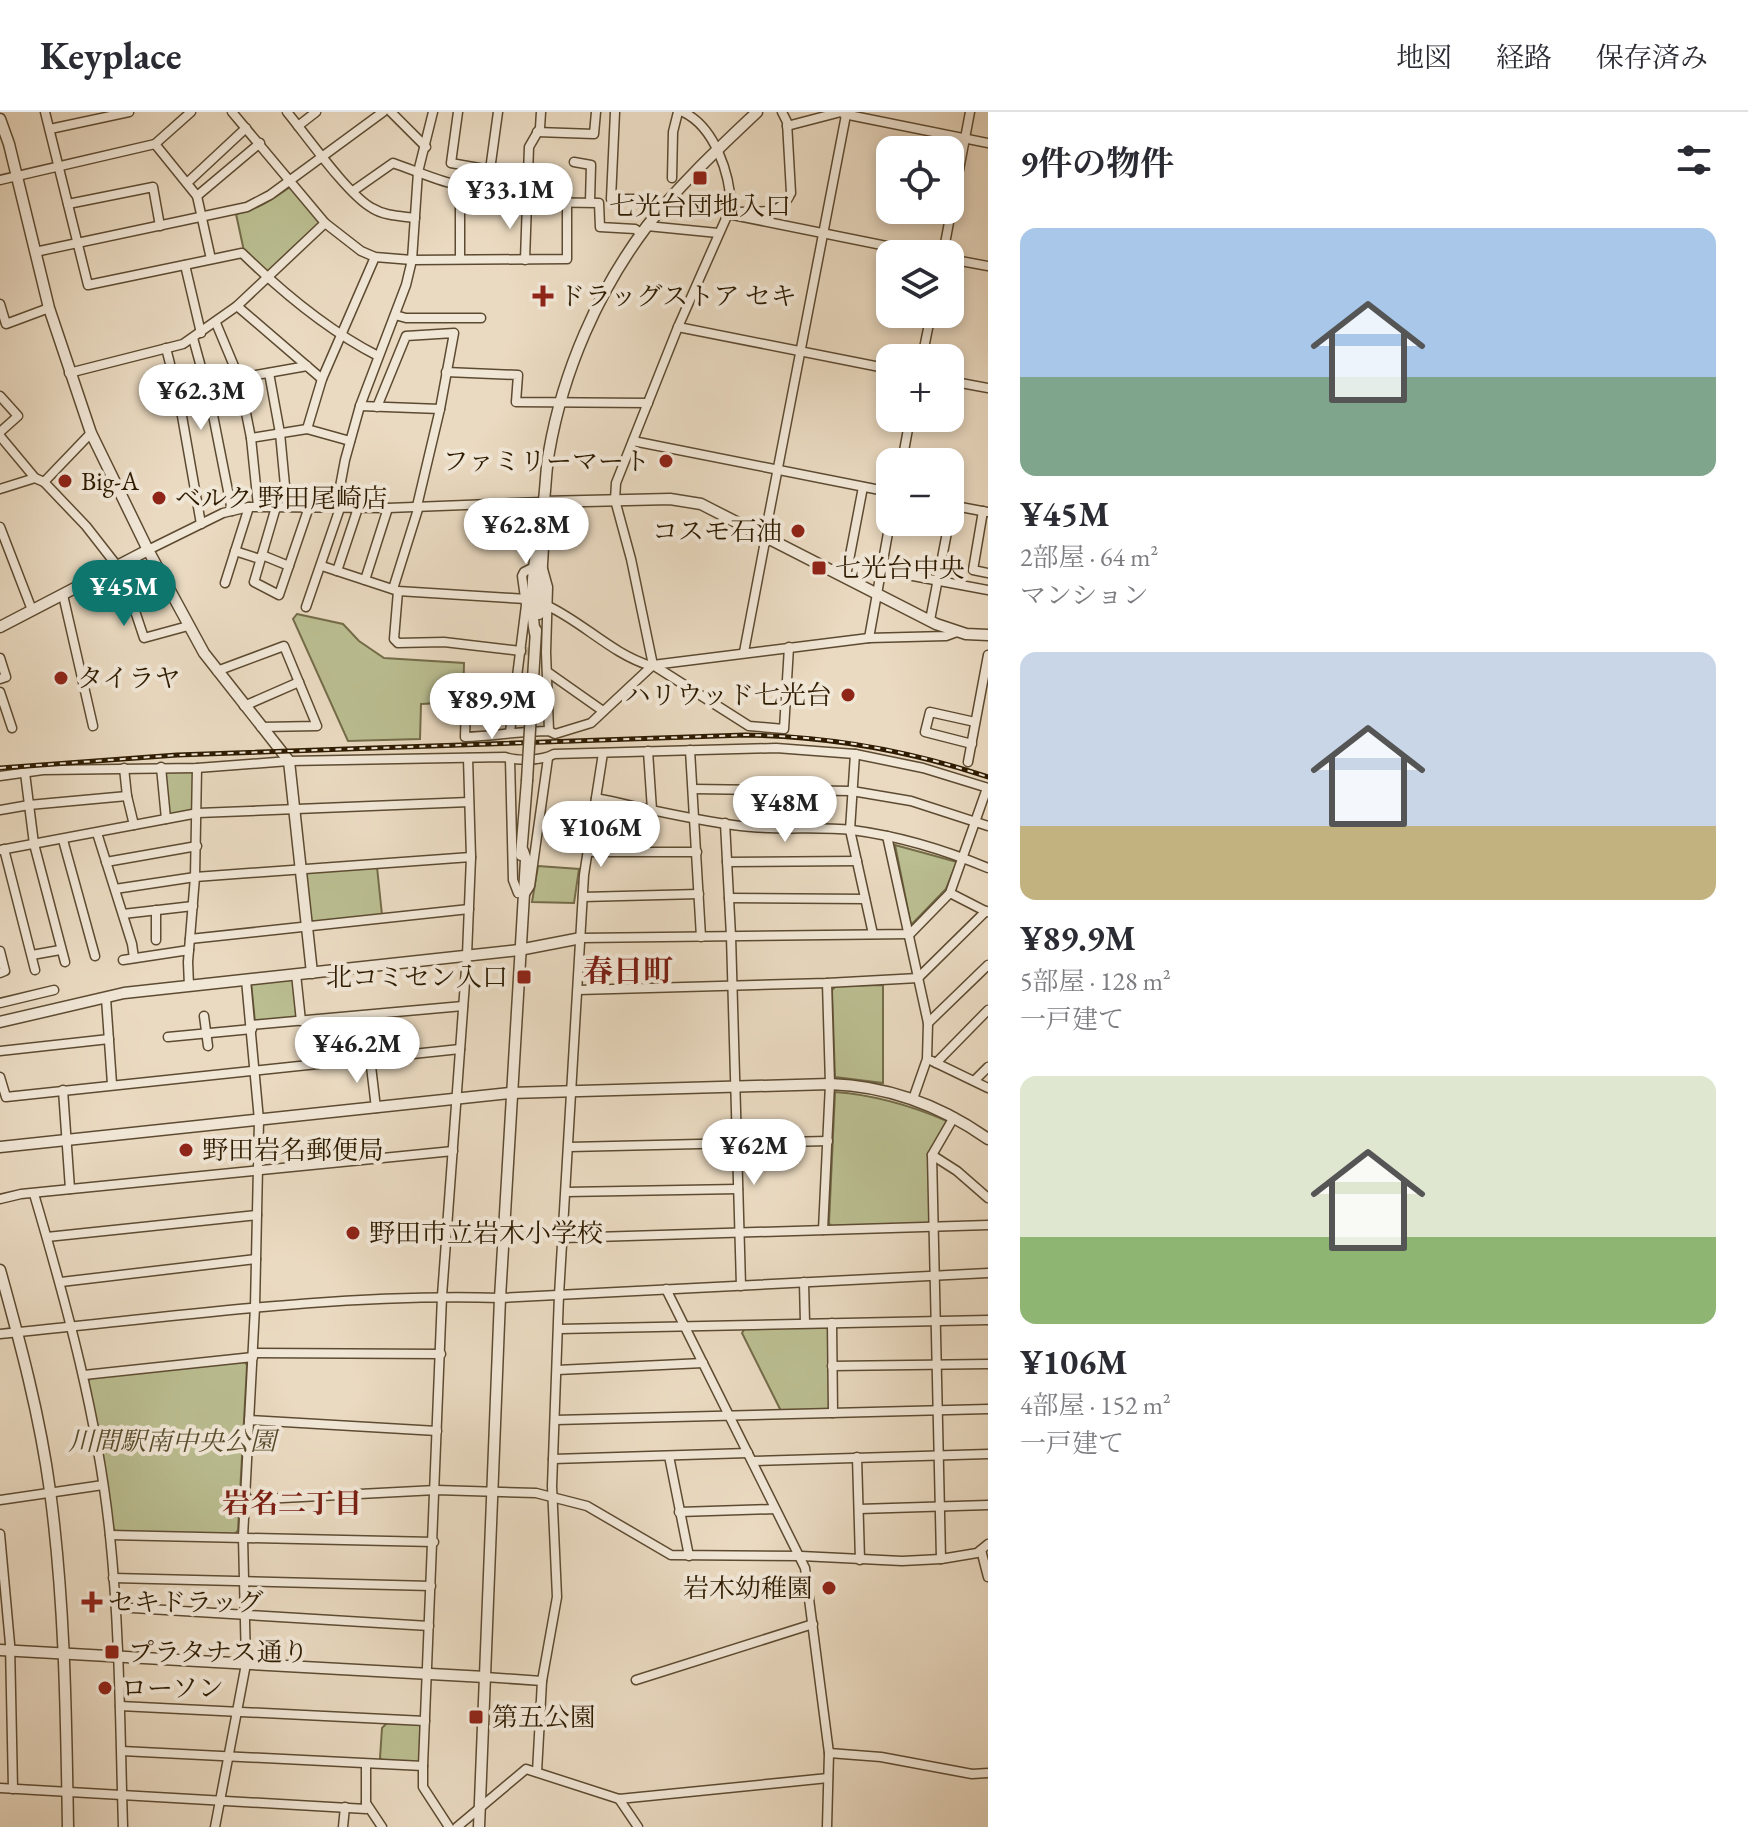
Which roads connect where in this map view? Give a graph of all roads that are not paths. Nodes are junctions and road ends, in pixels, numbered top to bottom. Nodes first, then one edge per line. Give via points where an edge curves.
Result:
1 (45, 112) edge
2 (129, 112) edge
3 (191, 112) edge
4 (232, 112) edge
5 (287, 112) edge
6 (316, 112) edge
7 (383, 112) edge
8 (391, 112) edge
9 (433, 112) edge
10 (458, 112) edge
11 (498, 112) edge
12 (541, 112) edge
13 (596, 112) edge
14 (615, 112) edge
15 (680, 112) edge
16 (757, 112) edge
17 (782, 112) edge
18 (970, 112) edge
19 (844, 113) edge
20 (180, 116) edge
21 (370, 116) edge
22 (0, 119) edge
23 (298, 126) junction
24 (787, 126) junction
25 (246, 128) junction
26 (50, 129) junction
27 (537, 132) junction
28 (965, 138) junction
29 (260, 143) junction
30 (988, 143) edge
31 (155, 144) junction
32 (426, 147) junction
33 (717, 150) junction
34 (323, 157) junction
35 (574, 162) dead end
36 (59, 166) junction
37 (490, 170) junction
38 (418, 172) junction
39 (17, 176) junction
40 (672, 178) dead end
41 (0, 180) edge
42 (290, 181) junction
43 (187, 183) junction
44 (504, 185) junction
45 (527, 186) junction
46 (460, 187) junction
47 (353, 191) junction
48 (197, 196) junction
49 (651, 199) dead end
50 (527, 202) junction
51 (567, 202) junction
52 (590, 202) junction
53 (68, 204) junction
54 (728, 214) junction
55 (203, 217) junction
56 (415, 218) junction
57 (325, 223) junction
58 (160, 226) junction
59 (645, 230) junction
60 (718, 233) junction
61 (823, 234) junction
62 (946, 240) edge
63 (77, 243) junction
64 (876, 244) edge
65 (35, 252) junction
66 (375, 257) junction
67 (211, 259) junction
68 (460, 259) junction
69 (412, 260) junction
70 (525, 260) junction
71 (964, 262) edge
72 (185, 265) junction
73 (988, 266) edge
74 (267, 279) junction
75 (237, 306) junction
76 (49, 308) junction
77 (1, 309) edge
78 (395, 315) junction
79 (481, 318) dead end
80 (216, 323) junction
81 (678, 327) junction
82 (197, 335) junction
83 (342, 338) junction
84 (166, 348) junction
85 (799, 350) junction
86 (378, 356) junction
87 (307, 366) junction
88 (876, 366) edge
89 (446, 372) junction
90 (69, 373) junction
91 (269, 373) junction
92 (239, 378) junction
93 (322, 379) junction
94 (964, 384) edge
95 (988, 388) edge
96 (0, 396) edge
97 (560, 403) junction
98 (648, 403) junction
99 (360, 406) junction
100 (377, 407) junction
101 (440, 409) junction
102 (307, 429) junction
103 (91, 433) junction
104 (280, 433) junction
105 (0, 434) edge
106 (251, 438) junction
107 (350, 441) junction
108 (633, 441) junction
109 (776, 470) junction
110 (40, 480) junction
111 (863, 487) junction
112 (0, 489) edge
113 (876, 489) edge
114 (615, 500) junction
115 (543, 502) junction
116 (254, 506) junction
117 (418, 506) junction
118 (276, 507) junction
119 (287, 507) junction
120 (309, 507) junction
121 (338, 508) junction
122 (358, 508) junction
123 (388, 508) junction
124 (964, 508) edge
125 (232, 511) junction
126 (986, 512) edge
127 (201, 524) junction
128 (0, 527) edge
129 (765, 535) junction
130 (887, 536) edge
131 (947, 536) edge
132 (148, 550) junction
133 (235, 551) junction
134 (261, 557) junction
135 (289, 566) junction
136 (322, 566) junction
137 (118, 567) junction
138 (539, 567) junction
139 (881, 570) junction
140 (337, 571) junction
141 (988, 573) edge
142 (846, 576) junction
143 (365, 580) junction
144 (938, 581) junction
145 (225, 583) dead end
146 (395, 590) junction
147 (988, 590) edge
148 (170, 591) junction
149 (877, 592) junction
150 (63, 595) junction
151 (526, 599) junction
152 (548, 606) junction
153 (306, 607) dead end
154 (32, 610) junction
155 (934, 623) junction
156 (188, 626) junction
157 (0, 627) edge
158 (957, 632) junction
159 (988, 635) edge
160 (933, 636) junction
161 (869, 638) junction
162 (789, 647) junction
163 (521, 651) junction
164 (744, 652) junction
165 (988, 655) edge
166 (0, 658) edge
167 (652, 666) junction
168 (217, 671) junction
169 (549, 673) junction
170 (0, 679) edge
171 (299, 682) junction
172 (0, 692) edge
173 (513, 703) junction
174 (2, 705) edge
175 (244, 706) junction
176 (603, 711) junction
177 (975, 722) junction
178 (93, 726) dead end
179 (261, 727) junction
180 (12, 728) dead end
181 (549, 731) junction
182 (510, 732) junction
183 (972, 744) junction
184 (690, 750) junction
185 (648, 751) junction
186 (603, 753) junction
187 (855, 754) junction
188 (468, 758) junction
189 (548, 758) junction
190 (510, 759) junction
191 (289, 761) junction
192 (968, 762) dead end
193 (161, 767) junction
194 (124, 768) junction
195 (197, 768) junction
196 (25, 773) junction
197 (0, 776) edge
198 (988, 788) edge
199 (693, 789) junction
200 (852, 791) junction
201 (127, 796) junction
202 (596, 798) junction
203 (469, 802) junction
204 (29, 805) junction
205 (0, 810) edge
206 (652, 810) junction
207 (296, 811) junction
208 (198, 813) junction
209 (166, 819) junction
210 (696, 820) junction
211 (975, 821) junction
212 (725, 823) junction
213 (134, 825) junction
214 (988, 826) edge
215 (850, 830) junction
216 (97, 833) junction
217 (887, 836) junction
218 (63, 840) junction
219 (34, 844) junction
220 (197, 846) junction
221 (2, 850) edge
222 (588, 852) junction
223 (697, 852) junction
224 (471, 857) junction
225 (962, 857) junction
226 (857, 861) junction
227 (106, 862) junction
228 (727, 862) junction
229 (988, 868) edge
230 (302, 869) junction
231 (195, 877) junction
232 (115, 889) junction
233 (950, 893) junction
234 (521, 894) junction
235 (699, 894) junction
236 (583, 897) junction
237 (729, 898) junction
238 (865, 899) junction
239 (193, 906) junction
240 (469, 909) junction
241 (156, 910) junction
242 (987, 912) edge
243 (123, 914) junction
244 (308, 926) junction
245 (873, 934) junction
246 (910, 934) junction
247 (731, 936) junction
248 (701, 937) junction
249 (581, 938) junction
250 (190, 939) junction
251 (156, 940) dead end
252 (60, 950) junction
253 (189, 950) junction
254 (519, 950) junction
255 (0, 951) edge
256 (32, 955) junction
257 (467, 955) junction
258 (95, 956) dead end
259 (134, 958) junction
260 (123, 960) dead end
261 (65, 962) dead end
262 (988, 965) edge
263 (35, 970) dead end
264 (0, 973) edge
265 (312, 973) junction
266 (296, 974) junction
267 (918, 978) junction
268 (246, 980) junction
269 (827, 983) junction
270 (189, 986) junction
271 (733, 986) junction
272 (54, 990) dead end
273 (578, 990) junction
274 (106, 998) junction
275 (0, 1003) edge
276 (463, 1006) junction
277 (988, 1010) edge
278 (204, 1016) dead end
279 (301, 1021) junction
280 (0, 1022) edge
281 (928, 1023) junction
282 (251, 1027) junction
283 (206, 1033) junction
284 (168, 1037) dead end
285 (109, 1039) junction
286 (208, 1046) dead end
287 (460, 1049) junction
288 (0, 1051) edge
289 (370, 1058) junction
290 (932, 1061) junction
291 (988, 1067) edge
292 (255, 1070) junction
293 (0, 1077) edge
294 (975, 1080) junction
295 (112, 1084) junction
296 (830, 1084) junction
297 (735, 1087) junction
298 (988, 1088) edge
299 (63, 1090) junction
300 (573, 1092) junction
301 (510, 1093) junction
302 (457, 1099) junction
303 (913, 1099) junction
304 (376, 1108) junction
305 (954, 1117) junction
306 (259, 1120) junction
307 (988, 1139) edge
308 (66, 1140) junction
309 (828, 1141) junction
310 (736, 1143) junction
311 (0, 1147) edge
312 (569, 1147) junction
313 (453, 1151) junction
314 (932, 1155) junction
315 (259, 1170) junction
316 (70, 1189) junction
317 (738, 1189) junction
318 (566, 1192) junction
319 (34, 1194) junction
320 (988, 1198) edge
321 (0, 1199) edge
322 (257, 1215) junction
323 (988, 1225) edge
324 (934, 1227) junction
325 (823, 1230) junction
326 (739, 1233) junction
327 (47, 1237) junction
328 (563, 1238) junction
329 (256, 1259) junction
330 (0, 1270) edge
331 (988, 1273) edge
332 (935, 1274) junction
333 (61, 1282) junction
334 (804, 1282) junction
335 (741, 1286) junction
336 (666, 1289) junction
337 (559, 1295) junction
338 (442, 1296) junction
339 (500, 1298) junction
340 (255, 1307) junction
341 (988, 1320) edge
342 (937, 1322) junction
343 (805, 1323) junction
344 (832, 1323) junction
345 (684, 1326) junction
346 (73, 1327) junction
347 (559, 1329) junction
348 (18, 1332) junction
349 (0, 1334) edge
350 (441, 1354) junction
351 (253, 1355) junction
352 (703, 1363) junction
353 (988, 1364) edge
354 (832, 1366) junction
355 (938, 1366) junction
356 (557, 1370) junction
357 (84, 1375) junction
358 (988, 1409) edge
359 (938, 1410) junction
360 (833, 1413) junction
361 (729, 1415) junction
362 (249, 1420) junction
363 (555, 1420) junction
364 (437, 1431) junction
365 (988, 1454) edge
366 (938, 1455) junction
367 (669, 1456) junction
368 (750, 1457) junction
369 (857, 1457) junction
370 (553, 1459) junction
371 (103, 1485) junction
372 (436, 1490) junction
373 (50, 1492) junction
374 (492, 1492) junction
375 (552, 1499) junction
376 (0, 1500) edge
377 (245, 1500) junction
378 (988, 1505) edge
379 (942, 1506) junction
380 (775, 1509) junction
381 (859, 1509) junction
382 (679, 1512) junction
383 (0, 1534) edge
384 (110, 1535) junction
385 (243, 1537) junction
386 (434, 1542) junction
387 (985, 1547) edge
388 (2, 1555) edge
389 (689, 1556) junction
390 (801, 1556) junction
391 (941, 1559) junction
392 (860, 1560) junction
393 (988, 1577) edge
394 (113, 1578) junction
395 (245, 1580) junction
396 (431, 1586) junction
397 (116, 1607) junction
398 (4, 1610) edge
399 (245, 1616) junction
400 (813, 1624) junction
401 (429, 1626) junction
402 (5, 1650) edge
403 (65, 1654) junction
404 (120, 1657) junction
405 (246, 1664) junction
406 (427, 1674) junction
407 (485, 1677) junction
408 (636, 1680) dead end
409 (542, 1681) junction
410 (0, 1698) edge
411 (12, 1699) junction
412 (120, 1706) junction
413 (238, 1711) junction
414 (425, 1721) junction
415 (0, 1743) edge
416 (12, 1744) junction
417 (122, 1751) junction
418 (829, 1753) junction
419 (228, 1756) junction
420 (366, 1764) junction
421 (423, 1766) junction
422 (537, 1772) junction
423 (988, 1773) edge
424 (828, 1778) junction
425 (0, 1788) edge
426 (13, 1789) junction
427 (67, 1792) junction
428 (122, 1795) junction
429 (619, 1799) junction
430 (221, 1800) junction
431 (366, 1803) junction
432 (345, 1807) junction
433 (480, 1810) junction
434 (68, 1827) edge
435 (123, 1827) edge
436 (215, 1827) edge
437 (343, 1827) edge
438 (382, 1827) edge
439 (449, 1827) edge
440 (457, 1827) edge
441 (479, 1827) edge
442 (638, 1827) edge
443 (827, 1827) edge

1 - 26 street
2 - 26 street
3 - 20 street
4 - 25 street
5 - 23 street
6 - 23 street
7 - 21 street
8 - 32 street
9 - 32 street
10 - 37 street via 451,163
11 - 37 street
12 - 27 street
13 - 27 street via 594,134
14 - 49 street via 611,199
15 - 33 street via 695,117
15 - 40 street via 674,119
16 - 33 street
17 - 24 street
18 - 28 street
19 - 24 street
19 - 28 street
19 - 61 street
20 - 31 street
21 - 34 street
22 - 39 street
23 - 34 street
24 - 54 street via 791,193 786,203 772,211
25 - 29 street
25 - 43 street
26 - 36 street
27 - 45 street via 529,147
28 - 30 street
28 - 62 street
29 - 42 street
29 - 48 street
31 - 36 street
31 - 43 street
32 - 38 street
33 - 54 street via 730,187
33 - 59 street
34 - 42 street
34 - 47 street
35 - 52 street via 591,165
36 - 39 street
36 - 53 street
37 - 44 street
38 - 46 street
38 - 47 street via 393,163
38 - 56 street
39 - 41 street
39 - 65 street
42 - 55 street via 247,207
42 - 57 street
43 - 48 street
44 - 45 street
44 - 46 street via 477,191
45 - 50 street
46 - 68 street
47 - 56 street via 390,216
48 - 55 street
50 - 51 street
50 - 70 street
51 - 52 street
51 - 70 street via 567,259
52 - 59 street via 599,203 600,227
53 - 58 street via 153,187
53 - 63 street
54 - 60 street
54 - 61 street
55 - 58 street
55 - 67 street
56 - 69 street
57 - 66 street
57 - 74 street
58 - 63 street
59 - 60 street
59 - 97 street via 592,320
60 - 81 street
61 - 64 street
61 - 85 street
63 - 65 street
63 - 72 street via 88,285
65 - 76 street
66 - 69 street
66 - 83 street
67 - 72 street
67 - 74 street via 242,253
68 - 69 street
68 - 70 street
69 - 78 street
71 - 73 street
72 - 82 street
74 - 75 street
74 - 83 street
75 - 80 street
75 - 87 street
76 - 77 street via 6,324
76 - 90 street
78 - 79 street
78 - 86 street
80 - 82 street
80 - 92 street
81 - 85 street
81 - 98 street
82 - 84 street
82 - 125 street
83 - 86 street
83 - 93 street
84 - 90 street
84 - 127 street
85 - 88 street
85 - 109 street
86 - 99 street
87 - 91 street
87 - 93 street
89 - 97 street via 518,375 516,402
89 - 100 street via 454,333 406,336
89 - 101 street
90 - 103 street
91 - 92 street
91 - 104 street
92 - 106 street
93 - 102 street
94 - 95 street
96 - 105 street via 18,416
97 - 98 street
97 - 115 street
98 - 108 street
99 - 100 street
99 - 107 street
100 - 101 street
101 - 117 street
102 - 104 street
102 - 107 street
103 - 110 street
103 - 132 street
104 - 106 street
104 - 119 street
105 - 110 street
106 - 116 street
107 - 121 street
108 - 109 street
108 - 114 street via 616,483
109 - 111 street
109 - 129 street
110 - 112 street
110 - 137 street
111 - 113 street
111 - 142 street
114 - 115 street
114 - 129 street via 690,501
114 - 167 street
115 - 117 street
115 - 138 street
116 - 118 street
116 - 125 street
116 - 133 street
117 - 123 street
117 - 146 street
118 - 119 street
118 - 134 street
119 - 120 street
120 - 121 street
120 - 135 street
121 - 122 street
121 - 136 street
122 - 123 street
122 - 140 street
123 - 143 street
124 - 126 street
125 - 127 street
126 - 141 street via 973,570
127 - 132 street
128 - 154 street
129 - 142 street
129 - 164 street
130 - 139 street
131 - 144 street
132 - 137 street
132 - 148 street
133 - 134 street
133 - 145 street
134 - 135 street
134 - 135 street via 254,582 279,595
136 - 140 street
136 - 153 street
137 - 150 street
138 - 151 street via 522,576
138 - 152 street via 548,587
138 - 234 street, bridge
139 - 144 street
139 - 149 street
140 - 143 street
142 - 149 street
143 - 146 street
144 - 147 street
144 - 155 street
146 - 151 street
146 - 163 street via 398,643
148 - 156 street
148 - 156 street via 132,602 144,638
149 - 155 street
149 - 161 street
150 - 154 street
150 - 178 street
151 - 163 street
152 - 167 street via 635,662
152 - 169 street
154 - 157 street
155 - 158 street
155 - 160 street
156 - 168 street
158 - 159 street
158 - 160 street
160 - 161 street
161 - 162 street
162 - 164 street
162 - 167 street via 784,729 749,726
163 - 173 street
164 - 167 street
165 - 177 street
166 - 170 street via 6,677
167 - 176 street
168 - 171 street via 284,646
168 - 175 street
169 - 176 street
169 - 181 street
171 - 175 street
171 - 179 street via 317,726
172 - 174 street
173 - 182 street
173 - 182 street via 466,705 465,737
174 - 180 street
175 - 179 street
176 - 181 street via 577,729
177 - 183 street
177 - 183 street via 930,712 925,732
179 - 191 street
181 - 182 street
183 - 192 street
184 - 185 street
184 - 187 street via 776,748
184 - 199 street
185 - 186 street
185 - 206 street
186 - 189 street
186 - 202 street
187 - 198 street
187 - 200 street
188 - 190 street
188 - 191 street
188 - 203 street
189 - 190 street
189 - 234 street via 530,886
190 - 234 street via 513,880
191 - 195 street
191 - 207 street
193 - 194 street
193 - 195 street
193 - 209 street
194 - 196 street
194 - 201 street
195 - 208 street
196 - 197 street
196 - 204 street
198 - 211 street
199 - 200 street
199 - 210 street
200 - 211 street via 911,801
200 - 215 street
201 - 204 street
201 - 213 street
202 - 206 street
202 - 222 street
203 - 207 street
203 - 224 street
204 - 205 street
204 - 219 street
206 - 210 street
207 - 208 street
207 - 230 street
208 - 209 street
208 - 220 street
209 - 213 street
210 - 212 street
210 - 223 street
211 - 214 street
211 - 225 street
212 - 215 street
212 - 228 street
213 - 216 street
215 - 217 street
215 - 226 street
216 - 218 street
216 - 227 street
217 - 225 street
217 - 246 street
218 - 219 street
218 - 258 street
219 - 221 street
219 - 252 street
220 - 227 street
220 - 231 street
221 - 256 street
222 - 223 street
222 - 236 street
223 - 235 street
224 - 230 street
224 - 240 street
225 - 229 street
225 - 233 street
226 - 228 street
226 - 238 street
227 - 232 street
228 - 237 street
230 - 231 street
230 - 244 street
231 - 232 street
231 - 239 street
232 - 243 street
233 - 242 street
233 - 246 street
234 - 254 street via 515,940
235 - 236 street
235 - 248 street
236 - 249 street
237 - 238 street
237 - 247 street
238 - 245 street
239 - 241 street
239 - 250 street
240 - 244 street
240 - 257 street
241 - 243 street
241 - 251 street
242 - 267 street
243 - 259 street
244 - 250 street
244 - 265 street
245 - 246 street
245 - 247 street
246 - 267 street
247 - 248 street
247 - 271 street
248 - 249 street
249 - 254 street
249 - 273 street
250 - 253 street
252 - 256 street
252 - 261 street
253 - 259 street
253 - 270 street
254 - 257 street
254 - 301 street
255 - 264 street via 5,971
256 - 263 street
257 - 265 street
257 - 276 street
259 - 260 street
262 - 281 street
265 - 266 street
266 - 268 street
266 - 279 street
267 - 269 street
267 - 281 street
268 - 270 street
268 - 282 street
269 - 271 street
269 - 296 street
270 - 274 street
271 - 273 street
271 - 297 street
272 - 275 street
273 - 300 street
274 - 280 street
274 - 285 street
276 - 279 street
276 - 287 street
277 - 290 street
278 - 283 street
279 - 282 street
281 - 290 street
282 - 283 street
282 - 292 street
283 - 284 street
283 - 286 street
285 - 288 street
285 - 295 street
287 - 289 street
287 - 302 street
289 - 292 street
289 - 304 street
290 - 294 street
290 - 303 street
291 - 294 street
292 - 295 street
292 - 306 street
293 - 299 street via 6,1097
294 - 298 street
295 - 299 street
296 - 297 street
296 - 303 street via 870,1087
296 - 309 street
297 - 300 street
297 - 310 street
299 - 308 street
300 - 301 street
300 - 312 street
301 - 302 street
301 - 339 street
302 - 304 street
302 - 313 street
303 - 305 street
304 - 306 street
305 - 307 street
305 - 314 street
306 - 308 street
306 - 315 street
308 - 311 street
308 - 316 street
309 - 310 street
309 - 325 street
310 - 312 street
310 - 317 street
312 - 318 street
313 - 315 street
313 - 338 street
314 - 320 street
314 - 324 street
315 - 316 street
315 - 322 street
316 - 319 street
317 - 318 street
317 - 326 street
318 - 328 street
319 - 321 street
319 - 327 street
322 - 327 street
322 - 329 street
323 - 324 street
324 - 325 street
324 - 332 street
325 - 326 street
326 - 328 street
326 - 335 street
327 - 333 street
328 - 337 street
329 - 333 street
329 - 340 street
330 - 348 street
331 - 332 street
332 - 334 street
332 - 342 street
333 - 346 street
334 - 335 street
334 - 343 street
335 - 336 street
336 - 337 street
336 - 345 street
337 - 339 street
337 - 347 street
338 - 339 street
338 - 340 street
338 - 350 street
339 - 374 street
340 - 346 street
340 - 351 street
341 - 342 street
342 - 344 street
342 - 355 street
343 - 344 street
343 - 345 street
344 - 354 street
345 - 347 street
345 - 352 street
346 - 348 street
346 - 357 street
347 - 356 street
348 - 349 street
348 - 373 street
350 - 351 street
350 - 364 street
351 - 357 street
351 - 362 street
352 - 356 street
352 - 361 street
353 - 355 street
354 - 355 street
354 - 360 street
355 - 359 street
356 - 363 street
357 - 371 street
358 - 359 street
359 - 360 street
359 - 366 street
360 - 361 street
361 - 363 street
361 - 368 street
362 - 364 street
362 - 377 street
363 - 370 street
364 - 372 street
365 - 366 street
366 - 369 street
366 - 379 street
367 - 368 street
367 - 370 street
367 - 382 street
368 - 369 street
368 - 380 street
369 - 381 street
370 - 375 street
371 - 373 street
371 - 384 street
372 - 374 street
372 - 377 street
372 - 386 street
373 - 376 street
373 - 403 street
374 - 375 street via 536,1493
374 - 407 street
375 - 389 street via 587,1506 671,1555
375 - 409 street via 557,1597
377 - 385 street
378 - 379 street
379 - 381 street
379 - 391 street
380 - 382 street
380 - 390 street
381 - 392 street
382 - 389 street
383 - 388 street
384 - 385 street
384 - 394 street
385 - 386 street
385 - 395 street
386 - 396 street
387 - 391 street
387 - 393 street
388 - 398 street
389 - 390 street
390 - 392 street
390 - 400 street
391 - 392 street
394 - 395 street
394 - 397 street
395 - 396 street
395 - 399 street
396 - 401 street
397 - 399 street
397 - 404 street
398 - 402 street
399 - 401 street
399 - 405 street
400 - 408 street
400 - 418 street
401 - 406 street
402 - 403 street
402 - 411 street
403 - 404 street
403 - 427 street
404 - 405 street
404 - 412 street
405 - 406 street
405 - 413 street
406 - 407 street
406 - 414 street
407 - 409 street
407 - 433 street
409 - 422 street
410 - 411 street
411 - 416 street
412 - 413 street
412 - 417 street
413 - 414 street
413 - 419 street
414 - 421 street
415 - 416 street
416 - 426 street
417 - 419 street
417 - 428 street
418 - 423 street
418 - 424 street
419 - 420 street
419 - 430 street
420 - 421 street
420 - 431 street
421 - 439 street via 423,1787
422 - 429 street
422 - 433 street via 526,1769
424 - 429 street
424 - 443 street
425 - 426 street
426 - 427 street
427 - 428 street
427 - 434 street
428 - 430 street
428 - 435 street
429 - 442 street
430 - 432 street
430 - 436 street
431 - 432 street via 366,1809
431 - 438 street
432 - 437 street
433 - 440 street
433 - 441 street

